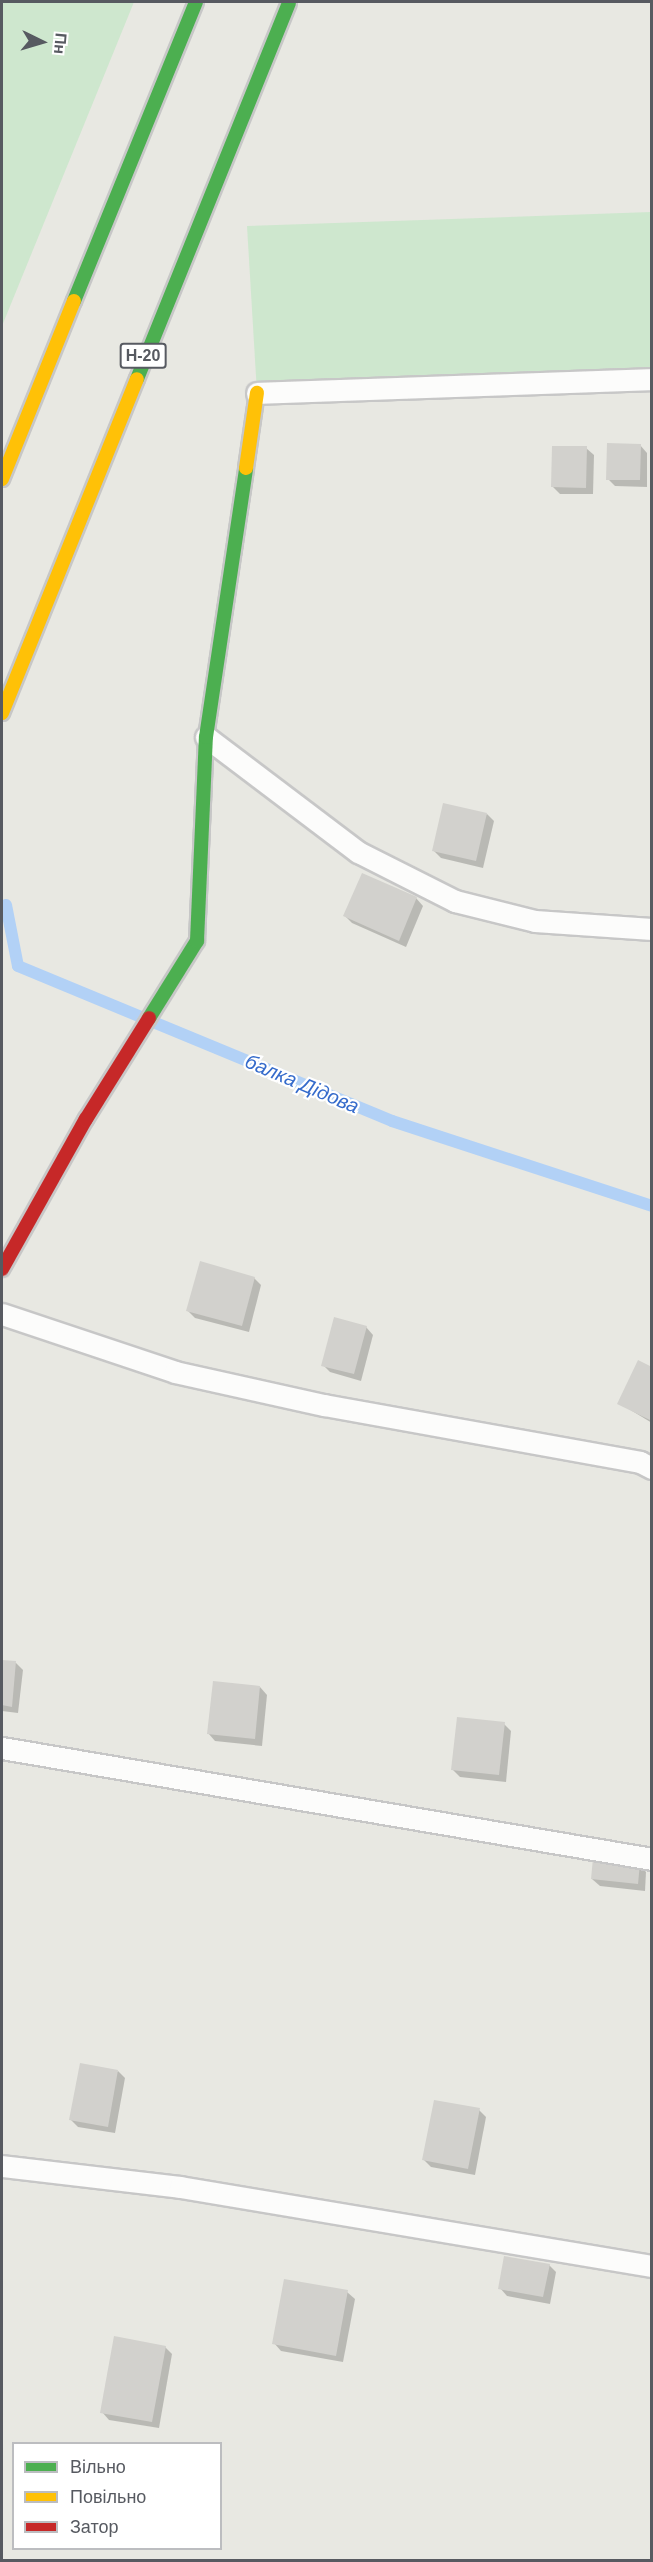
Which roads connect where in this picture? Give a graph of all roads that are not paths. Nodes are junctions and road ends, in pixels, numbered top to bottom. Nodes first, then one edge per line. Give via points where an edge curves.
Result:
1 (196, 2) edge
2 (289, 2) edge
3 (651, 379) edge
4 (257, 393) joint
5 (2, 479) edge
6 (2, 713) edge
7 (206, 736) junction
8 (651, 929) edge
9 (2, 1269) edge
10 (2, 1314) edge
11 (651, 1468) edge
12 (2, 1748) edge
13 (651, 1860) edge
14 (2, 2166) edge
15 (651, 2266) edge

1 - 5 main road
2 - 6 main road, Н-20
3 - 4 lane
4 - 7 main road
7 - 8 lane via 358,852 455,901 535,921
7 - 9 main road via 197,941 86,1119
10 - 11 lane via 176,1372 324,1406 640,1462
12 - 13 lane
14 - 15 lane via 180,2187

